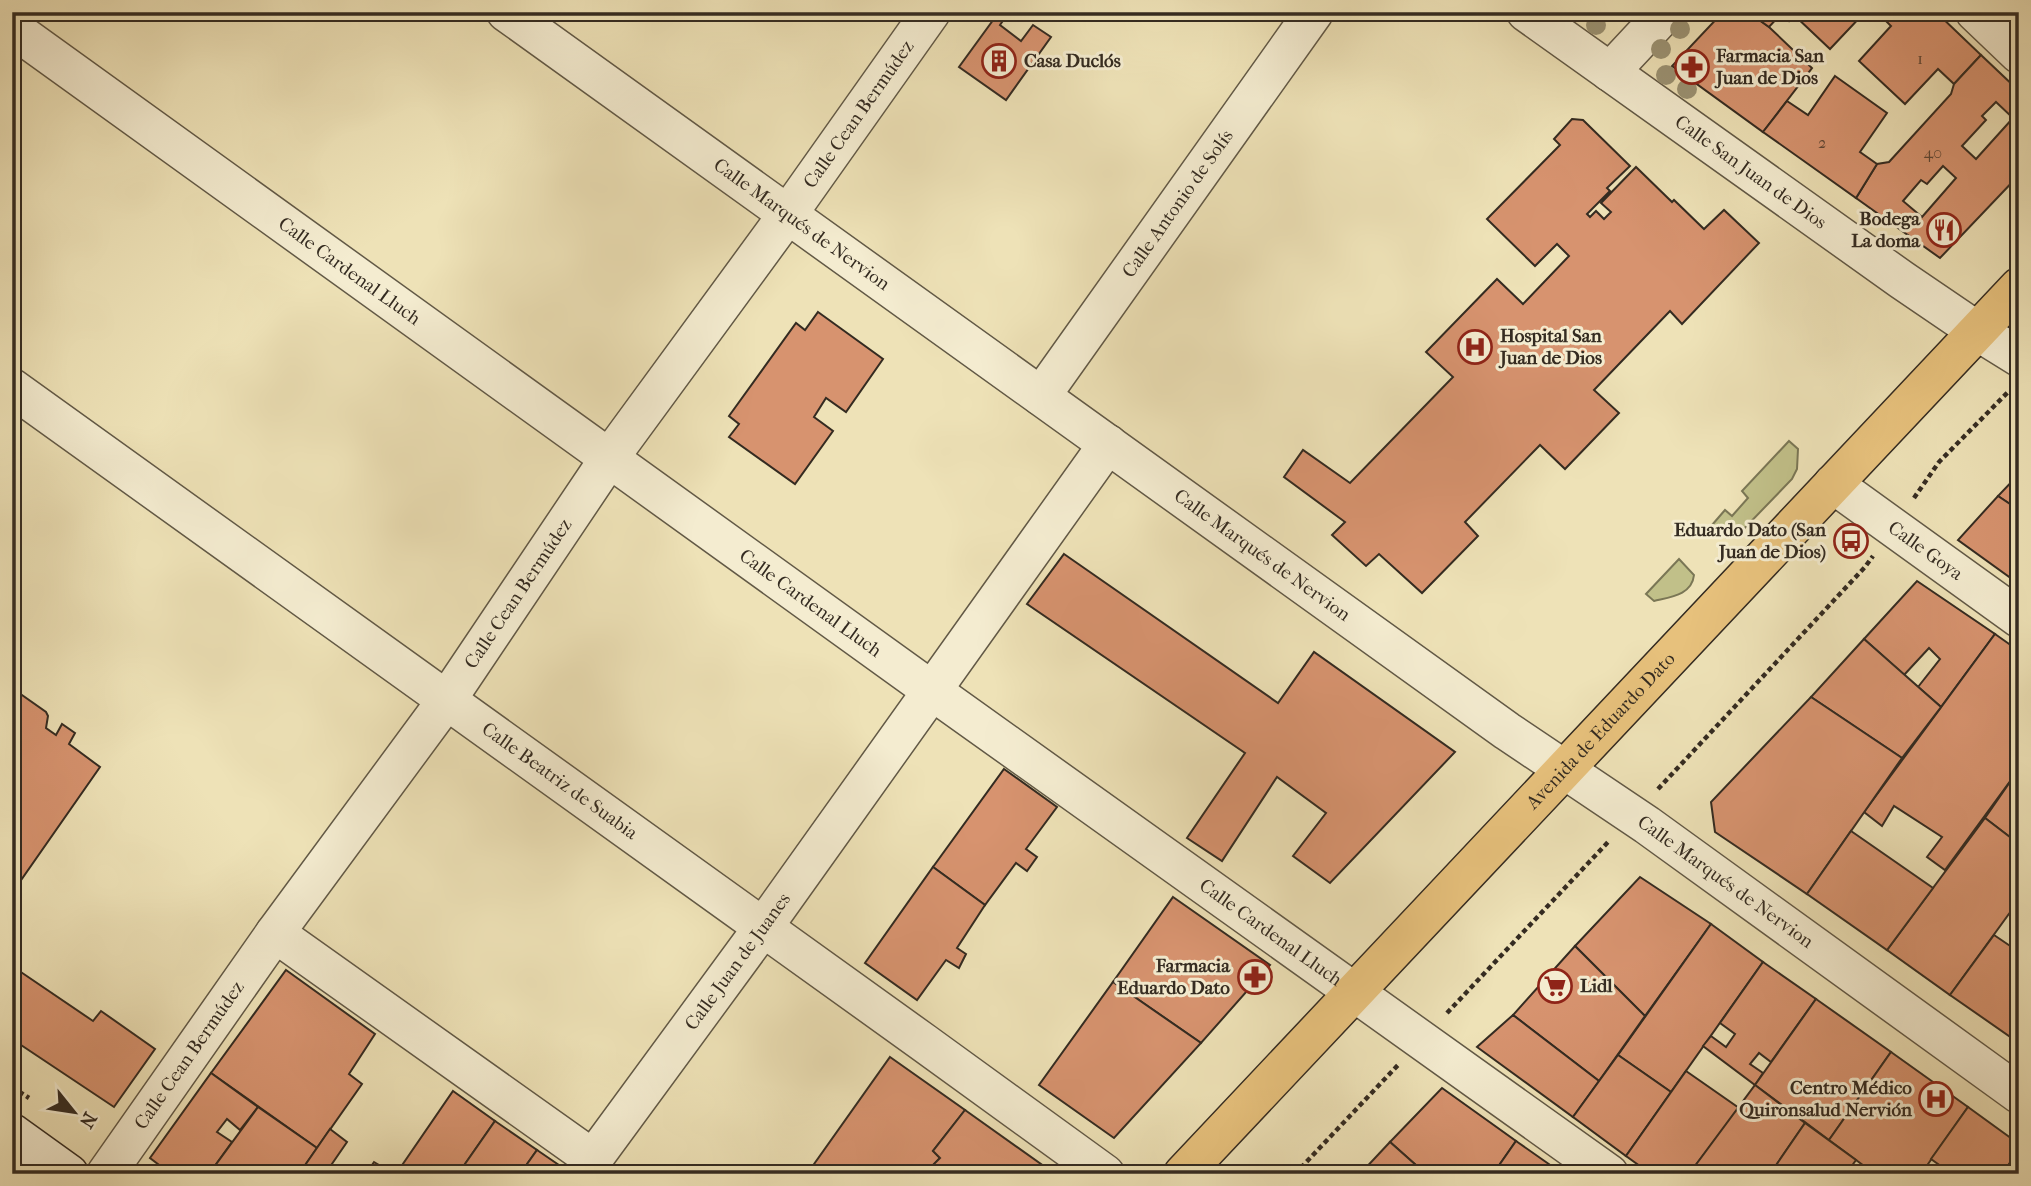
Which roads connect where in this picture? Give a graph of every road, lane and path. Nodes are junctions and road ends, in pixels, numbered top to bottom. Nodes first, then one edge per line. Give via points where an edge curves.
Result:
1 (506, 12) edge
2 (931, 12) edge
3 (1314, 12) edge
4 (1526, 12) edge
5 (1666, 12) edge
6 (1975, 12) edge
7 (12, 28) edge
8 (2019, 54) edge
9 (1610, 72) junction
10 (788, 214) junction
11 (2019, 287) edge
12 (1977, 331) junction
13 (2014, 374) edge
14 (12, 388) edge
15 (1041, 396) junction
16 (1108, 444) junction
17 (610, 457) junction
18 (1833, 484) junction
19 (1910, 504) dead end
20 (1880, 546) dead end
21 (2019, 618) edge
22 (931, 690) junction
23 (446, 701) junction
24 (1565, 770) junction
25 (1658, 789) dead end
26 (1616, 833) dead end
27 (764, 926) junction
28 (275, 933) junction
29 (1355, 991) junction
30 (1440, 1019) dead end
31 (1406, 1056) dead end
32 (2019, 1094) edge
33 (12, 1133) edge
34 (69, 1174) edge
35 (106, 1174) edge
36 (1105, 1174) edge
37 (1183, 1174) edge
38 (1295, 1174) edge
39 (1609, 1174) edge

1 - 10 street, Calle Marqués de Nervion
2 - 10 street, Calle Cean Bermúdez
3 - 15 street, Calle Antonio de Solís
4 - 9 street, Calle San Juan de Dios
5 - 9 street
6 - 8 street
7 - 17 street, Calle Cardenal Lluch
9 - 12 street, Calle San Juan de Dios
10 - 15 street, Calle Marqués de Nervion
10 - 17 street, Calle Cean Bermúdez
11 - 12 main road, Avenida de Eduardo Dato
12 - 13 street, Calle San Juan de Dios
12 - 18 main road, Avenida de Eduardo Dato
13 - 19 path via 1939,462
14 - 23 street, Calle Beatriz de Suabia
15 - 16 street, Calle Marqués de Nervion
16 - 22 street, Calle Juan de Juanes
16 - 24 street, Calle Marqués de Nervion
17 - 22 street, Calle Cardenal Lluch
17 - 23 street, Calle Cean Bermúdez
18 - 21 street, Calle Goya
18 - 24 main road, Avenida de Eduardo Dato
20 - 25 path
22 - 27 street, Calle Juan de Juanes
22 - 29 street, Calle Cardenal Lluch
23 - 27 street, Calle Beatriz de Suabia
23 - 28 street, Calle Cean Bermúdez
24 - 29 main road, Avenida de Eduardo Dato
24 - 32 street, Calle Marqués de Nervion
26 - 30 path
27 - 28 street, Calle Juan de Juanes via 593,1159
27 - 36 street, Calle Beatriz de Suabia
28 - 35 street, Calle Cean Bermúdez
29 - 37 main road, Avenida de Eduardo Dato
29 - 39 street, Calle Cardenal Lluch
31 - 38 path
33 - 34 street

